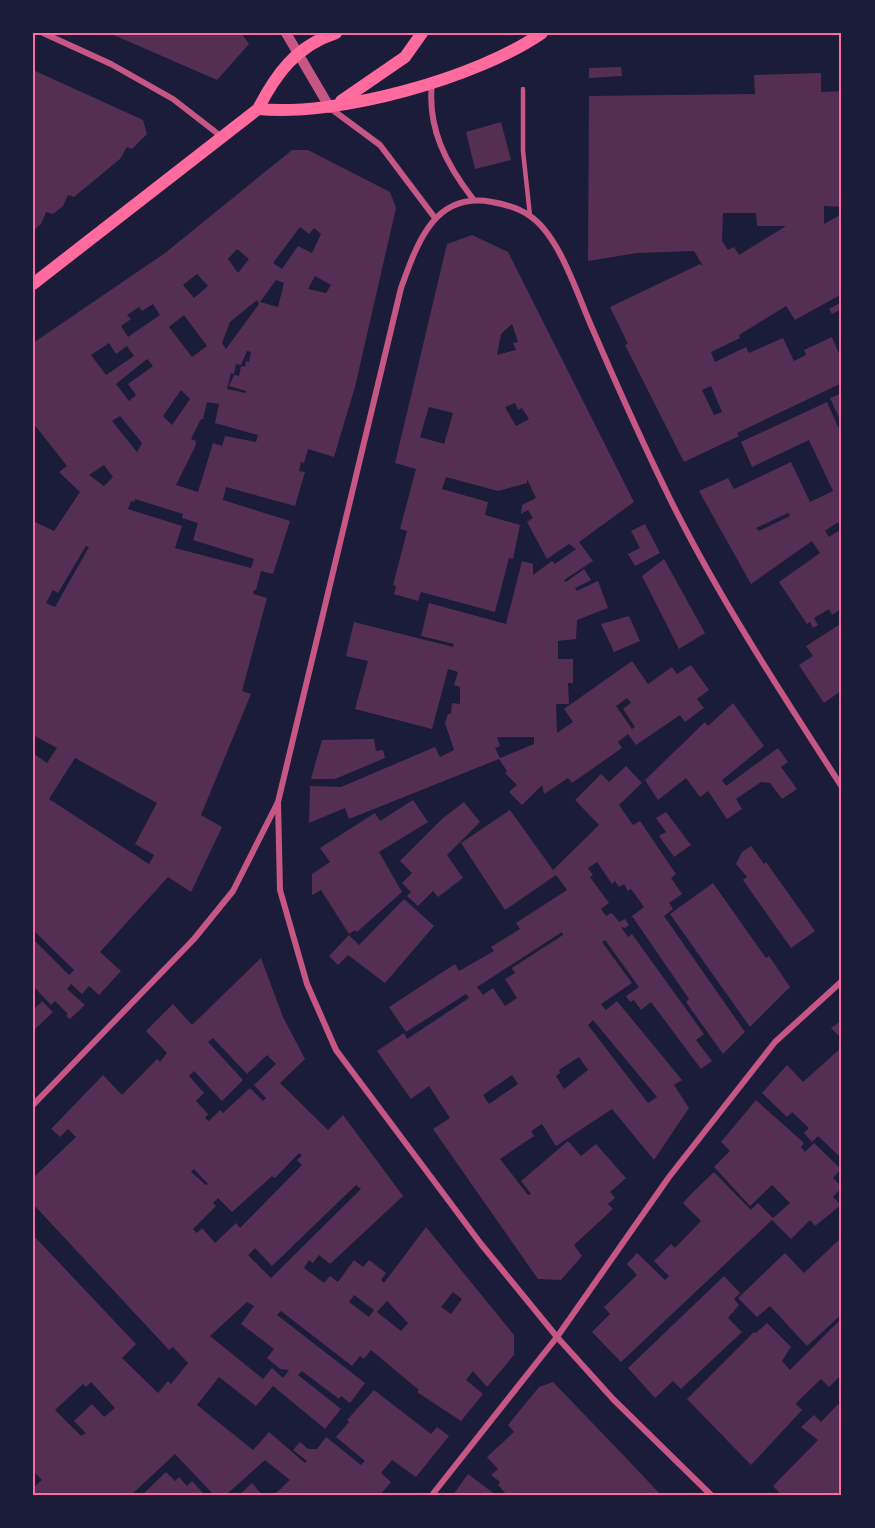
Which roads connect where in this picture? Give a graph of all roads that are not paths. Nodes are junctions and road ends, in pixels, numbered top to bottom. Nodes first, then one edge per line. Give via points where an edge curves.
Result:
1 (43, 33) edge
2 (286, 33) edge
3 (336, 33) edge
4 (422, 33) edge
5 (542, 33) edge
6 (299, 51) junction
7 (432, 83) junction
8 (523, 89) dead end
9 (330, 108) junction
10 (258, 110) junction
11 (223, 138) junction
12 (473, 199) junction
13 (530, 216) junction
14 (435, 219) junction
15 (33, 284) edge
16 (842, 786) edge
17 (278, 802) junction
18 (842, 981) edge
19 (33, 1105) edge
20 (557, 1336) junction
21 (432, 1495) edge
22 (711, 1495) edge

1 - 11 street via 111,64 173,99
2 - 6 street
3 - 6 main road
4 - 9 main road via 405,57
5 - 7 main road via 500,58
6 - 9 street
6 - 10 main road via 273,80
7 - 9 main road
7 - 12 street via 432,116 439,146 453,174
8 - 13 lane via 522,151
9 - 10 main road
9 - 14 street via 380,144
10 - 11 main road
11 - 15 main road
12 - 13 street via 502,204
12 - 14 street via 453,205
13 - 16 street via 546,232 568,271 624,402 683,523 785,699
14 - 17 street via 416,245 401,288
17 - 19 street via 233,891 194,939
17 - 20 street via 280,890 307,984 336,1050 481,1244
18 - 20 street via 775,1042 669,1177
20 - 21 street
20 - 22 street via 613,1399

